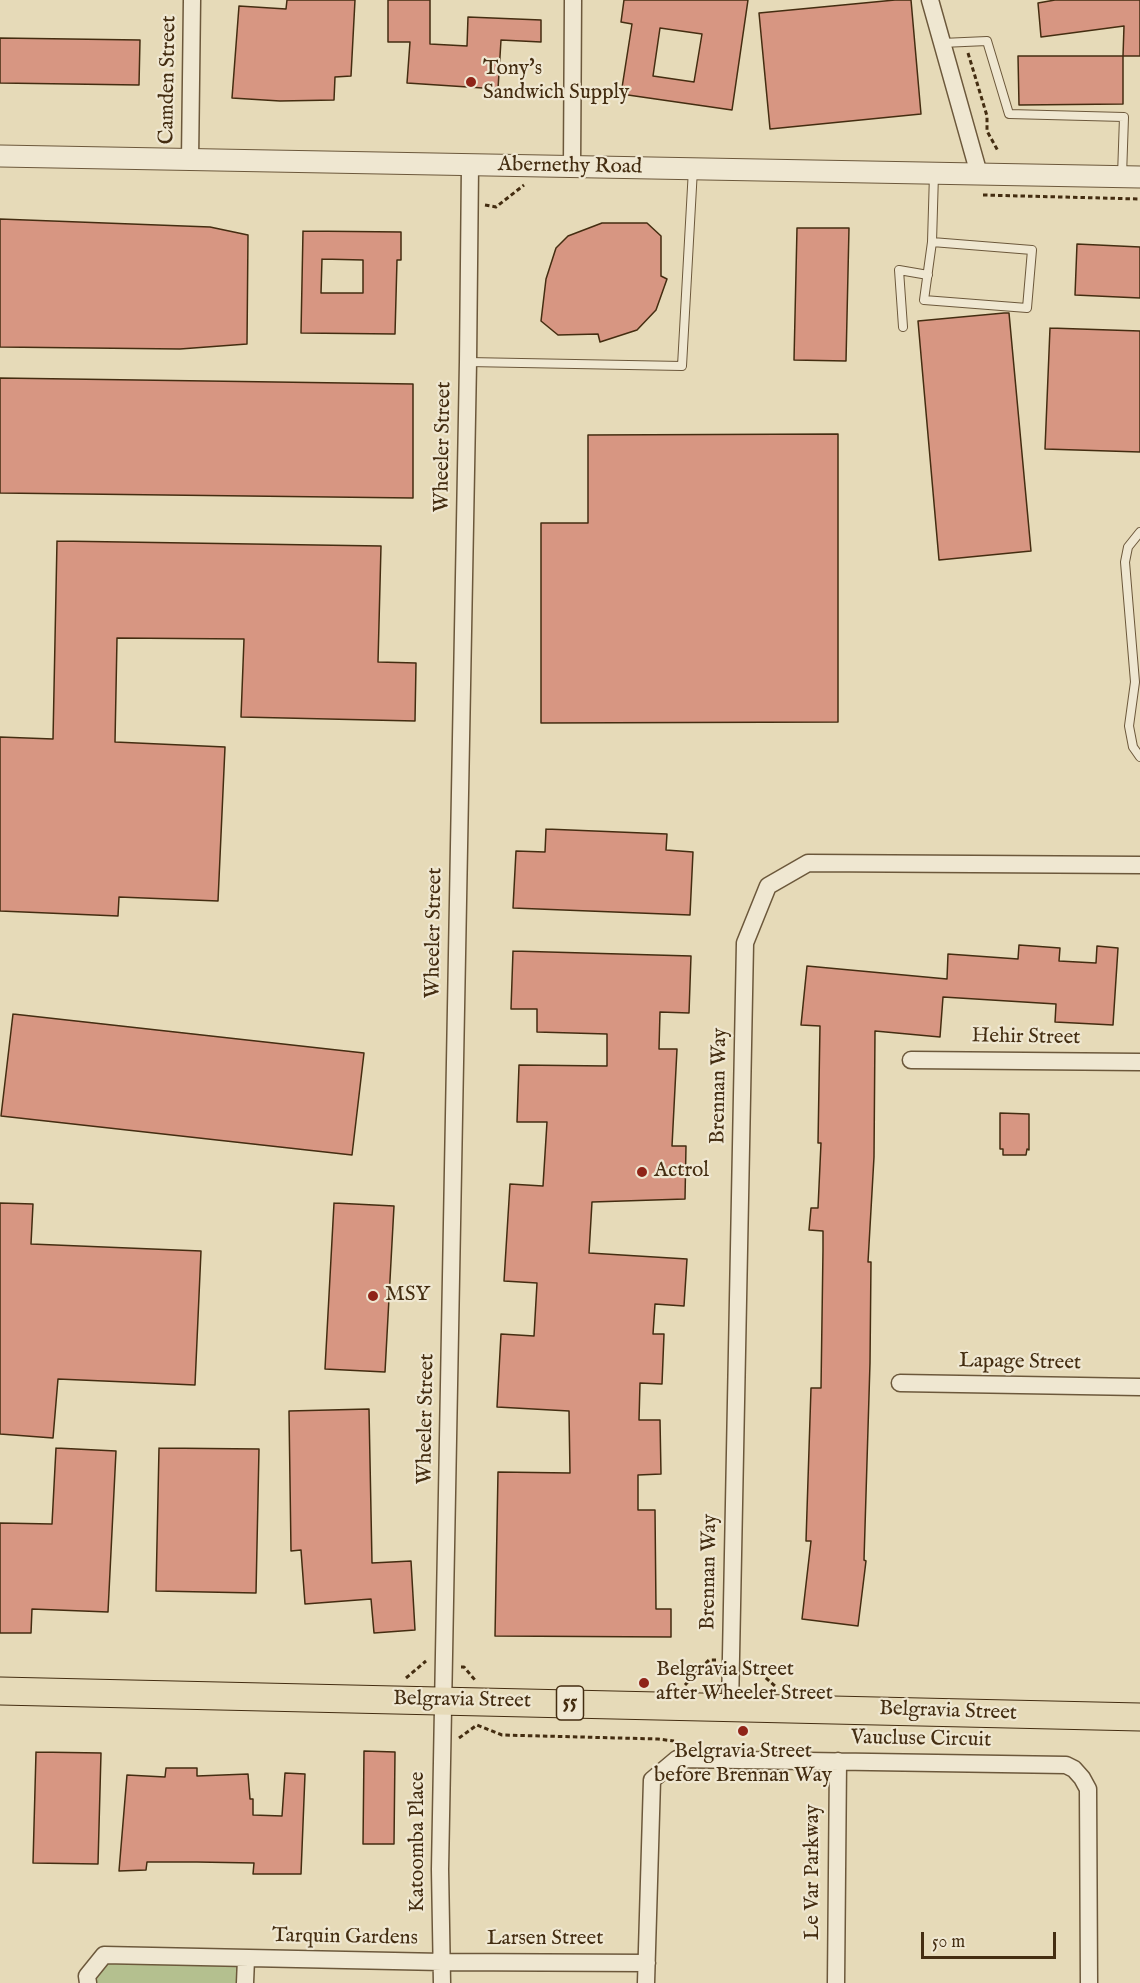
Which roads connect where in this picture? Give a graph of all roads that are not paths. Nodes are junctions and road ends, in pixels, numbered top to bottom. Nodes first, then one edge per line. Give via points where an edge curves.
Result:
1 (192, 0) edge
2 (573, 0) edge
3 (930, 0) edge
4 (942, 43) junction
5 (0, 156) edge
6 (190, 161) junction
7 (470, 166) junction
8 (572, 167) junction
9 (693, 169) junction
10 (934, 173) junction
11 (980, 174) junction
12 (1131, 177) edge
13 (932, 242) junction
14 (928, 275) junction
15 (903, 327) dead end
16 (468, 362) junction
17 (1140, 532) edge
18 (1140, 757) edge
19 (1140, 865) edge
20 (911, 1060) dead end
21 (1140, 1062) edge
22 (900, 1383) dead end
23 (1140, 1387) edge
24 (0, 1691) edge
25 (444, 1700) junction
26 (730, 1707) junction
27 (1140, 1717) edge
28 (837, 1761) junction
29 (246, 1959) junction
30 (442, 1962) junction
31 (647, 1963) junction
32 (88, 1983) edge
33 (244, 1983) edge
34 (442, 1983) edge
35 (646, 1983) edge
36 (836, 1983) edge
37 (1089, 1983) edge

1 - 6 street, Camden Street
2 - 8 street
3 - 4 street
4 - 11 street
4 - 12 lane via 987,41 1009,114 1124,117
5 - 6 street, Abernethy Road
6 - 7 street, Abernethy Road
7 - 8 street, Abernethy Road
7 - 16 street, Wheeler Street
8 - 9 street, Abernethy Road
9 - 10 street, Abernethy Road
9 - 16 lane via 682,366
10 - 11 street, Abernethy Road
10 - 13 lane
11 - 12 street, Abernethy Road
13 - 14 lane
13 - 14 lane via 1032,250 1027,308 924,300
14 - 15 lane via 899,270
16 - 25 street, Wheeler Street via 437,1662
17 - 18 lane via 1128,547 1125,562 1135,682 1129,726 1133,747
19 - 26 street, Brennan Way via 808,863 768,886 745,943
20 - 21 street, Hehir Street
22 - 23 street, Lapage Street
24 - 25 main road, Belgravia Street / 55
25 - 26 main road, Belgravia Street / 55
25 - 30 street, Katoomba Place
26 - 27 main road, Belgravia Street / 55
28 - 31 street, Vaucluse Circuit via 677,1759 652,1780
28 - 36 street, Le Var Parkway
28 - 37 street, Vaucluse Circuit via 1066,1765 1074,1769 1088,1789
29 - 30 street, Tarquin Gardens
29 - 32 street, Tarquin Gardens via 104,1955 87,1976
29 - 33 street, Tarquin Gardens
30 - 31 street, Larsen Street
30 - 34 street, Katoomba Place
31 - 35 street, Vaucluse Circuit

